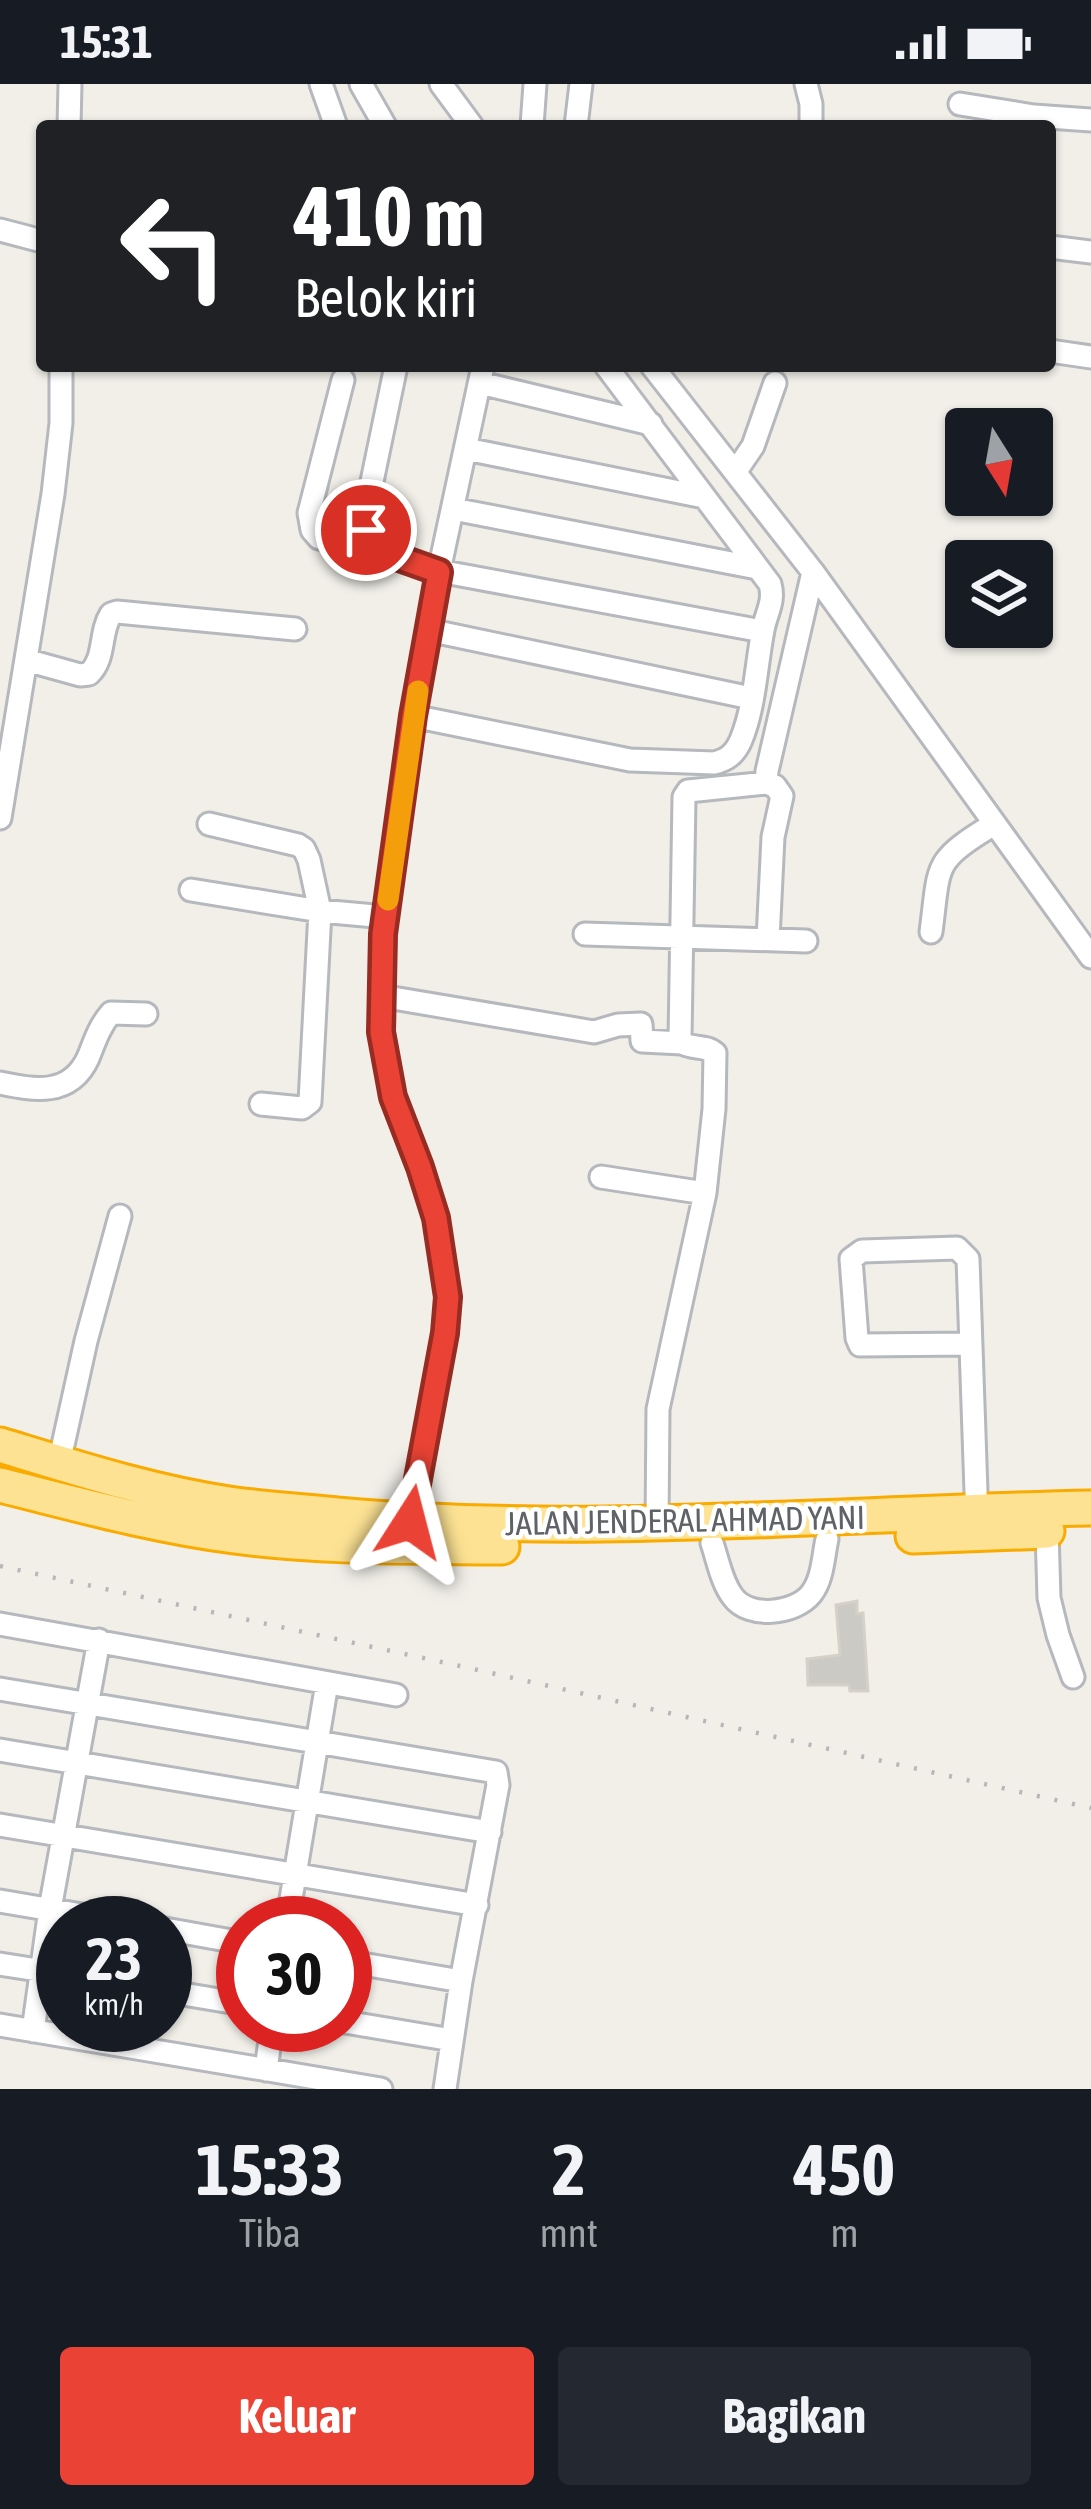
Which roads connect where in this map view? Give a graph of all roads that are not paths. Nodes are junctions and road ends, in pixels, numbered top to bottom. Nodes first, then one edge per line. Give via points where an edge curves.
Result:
1 (70, 84) edge
2 (321, 84) edge
3 (361, 84) edge
4 (441, 84) edge
5 (581, 84) edge
6 (806, 84) edge
7 (532, 87) edge
8 (960, 104) dead end
9 (69, 120) edge
10 (334, 120) edge
11 (382, 120) edge
12 (468, 120) edge
13 (532, 120) edge
14 (577, 120) edge
15 (811, 120) edge
16 (1030, 120) edge
17 (1091, 120) edge
18 (1056, 121) edge
19 (0, 230) edge
20 (36, 239) edge
21 (1056, 248) edge
22 (1091, 252) edge
23 (1056, 352) edge
24 (1091, 357) edge
25 (61, 372) edge
26 (395, 372) edge
27 (611, 372) edge
28 (657, 372) edge
29 (481, 375) edge
30 (343, 380) dead end
31 (775, 383) dead end
32 (651, 424) junction
33 (466, 449) junction
34 (736, 471) junction
35 (704, 497) junction
36 (453, 509) junction
37 (366, 530) junction
38 (757, 568) junction
39 (439, 572) junction
40 (813, 572) junction
41 (295, 629) dead end
42 (428, 630) junction
43 (762, 632) junction
44 (26, 660) junction
45 (751, 698) junction
46 (413, 716) junction
47 (766, 783) junction
48 (0, 818) edge
49 (208, 824) dead end
50 (994, 824) junction
51 (191, 890) dead end
52 (320, 910) junction
53 (386, 917) junction
54 (1082, 931) edge
55 (931, 932) dead end
56 (585, 934) dead end
57 (680, 936) junction
58 (768, 939) junction
59 (806, 941) dead end
60 (1091, 957) edge
61 (381, 996) junction
62 (146, 1014) dead end
63 (682, 1043) junction
64 (0, 1083) edge
65 (261, 1104) dead end
66 (601, 1177) dead end
67 (705, 1193) junction
68 (120, 1216) dead end
69 (970, 1344) junction
70 (0, 1445) edge
71 (58, 1463) junction
72 (0, 1485) edge
73 (1091, 1508) edge
74 (410, 1522) junction
75 (977, 1522) junction
76 (657, 1524) junction
77 (1091, 1529) edge
78 (1047, 1531) junction
79 (827, 1538) junction
80 (712, 1544) junction
81 (0, 1624) edge
82 (99, 1640) junction
83 (1073, 1677) dead end
84 (327, 1683) junction
85 (0, 1689) edge
86 (396, 1695) dead end
87 (85, 1704) junction
88 (317, 1741) junction
89 (0, 1750) edge
90 (76, 1762) junction
91 (308, 1802) junction
92 (0, 1826) edge
93 (490, 1832) junction
94 (63, 1835) junction
95 (295, 1876) junction
96 (52, 1896) edge
97 (292, 1896) edge
98 (0, 1901) edge
99 (477, 1905) junction
100 (36, 1907) edge
101 (0, 1964) edge
102 (372, 1966) edge
103 (36, 1970) edge
104 (461, 1981) junction
105 (36, 2022) edge
106 (0, 2025) edge
107 (372, 2027) edge
108 (33, 2031) junction
109 (452, 2040) junction
110 (268, 2052) edge
111 (266, 2070) junction
112 (381, 2089) edge
113 (446, 2089) edge

1 - 9 street
2 - 10 street
3 - 11 street
4 - 12 street
5 - 14 street
6 - 15 street
7 - 13 street
8 - 16 street
17 - 18 street
19 - 20 street
21 - 22 street
23 - 24 street
25 - 44 street via 53,494
26 - 37 street
27 - 32 street
28 - 34 street
29 - 32 street
29 - 33 street
30 - 37 street via 309,524 320,538
31 - 34 street
32 - 35 street
33 - 35 street
33 - 36 street
34 - 40 street
35 - 38 street
36 - 38 street
36 - 39 street
37 - 39 street via 383,552
38 - 43 street via 772,593
39 - 42 street
39 - 43 street
40 - 47 street
40 - 50 street
41 - 44 street via 117,613 106,622 89,674
42 - 45 street
42 - 46 street
43 - 45 street
44 - 48 street
45 - 46 street via 741,740 714,764 630,760
46 - 53 street
47 - 57 street via 701,787 684,797
47 - 58 street via 782,796
49 - 52 street via 304,849
50 - 54 street
50 - 55 street via 943,861
51 - 52 street
52 - 53 street
52 - 65 street via 310,1102
53 - 61 street
54 - 60 street
56 - 57 street
57 - 58 street
57 - 63 street
58 - 59 street
61 - 63 street via 594,1031 641,1024 642,1042
61 - 74 street via 393,1097 436,1218 448,1297
62 - 64 street via 111,1013 81,1070 56,1088
63 - 67 street via 711,1049 716,1063
66 - 67 street
67 - 76 street via 658,1408
68 - 71 street
69 - 69 street via 963,1251 862,1251 851,1258 860,1345
69 - 75 street
70 - 71 highway, JALAN JENDERAL AHMAD YANI
71 - 74 highway, JALAN JENDERAL AHMAD YANI via 229,1504
72 - 80 highway, JALAN JENDERAL AHMAD YANI via 275,1540
73 - 75 highway, JALAN JENDERAL AHMAD YANI
74 - 76 highway, JALAN JENDERAL AHMAD YANI
75 - 76 highway, JALAN JENDERAL AHMAD YANI
75 - 78 highway, JALAN JENDERAL AHMAD YANI
75 - 79 highway, JALAN JENDERAL AHMAD YANI
77 - 78 highway, JALAN JENDERAL AHMAD YANI
78 - 83 street via 1052,1616
79 - 80 highway, JALAN JENDERAL AHMAD YANI
79 - 80 street via 811,1594 762,1612 731,1595
81 - 82 street
82 - 84 street
82 - 87 street
84 - 86 street
84 - 88 street
85 - 87 street
87 - 88 street
87 - 90 street
88 - 91 street
88 - 93 street via 496,1772
89 - 90 street
90 - 91 street
90 - 94 street
91 - 93 street
91 - 95 street
92 - 94 street
93 - 99 street
94 - 95 street
94 - 96 street
95 - 97 street
95 - 99 street
98 - 100 street
99 - 104 street
101 - 103 street
102 - 104 street
104 - 109 street
105 - 108 street
106 - 108 street
107 - 109 street
108 - 111 street
109 - 113 street
110 - 111 street
111 - 112 street

